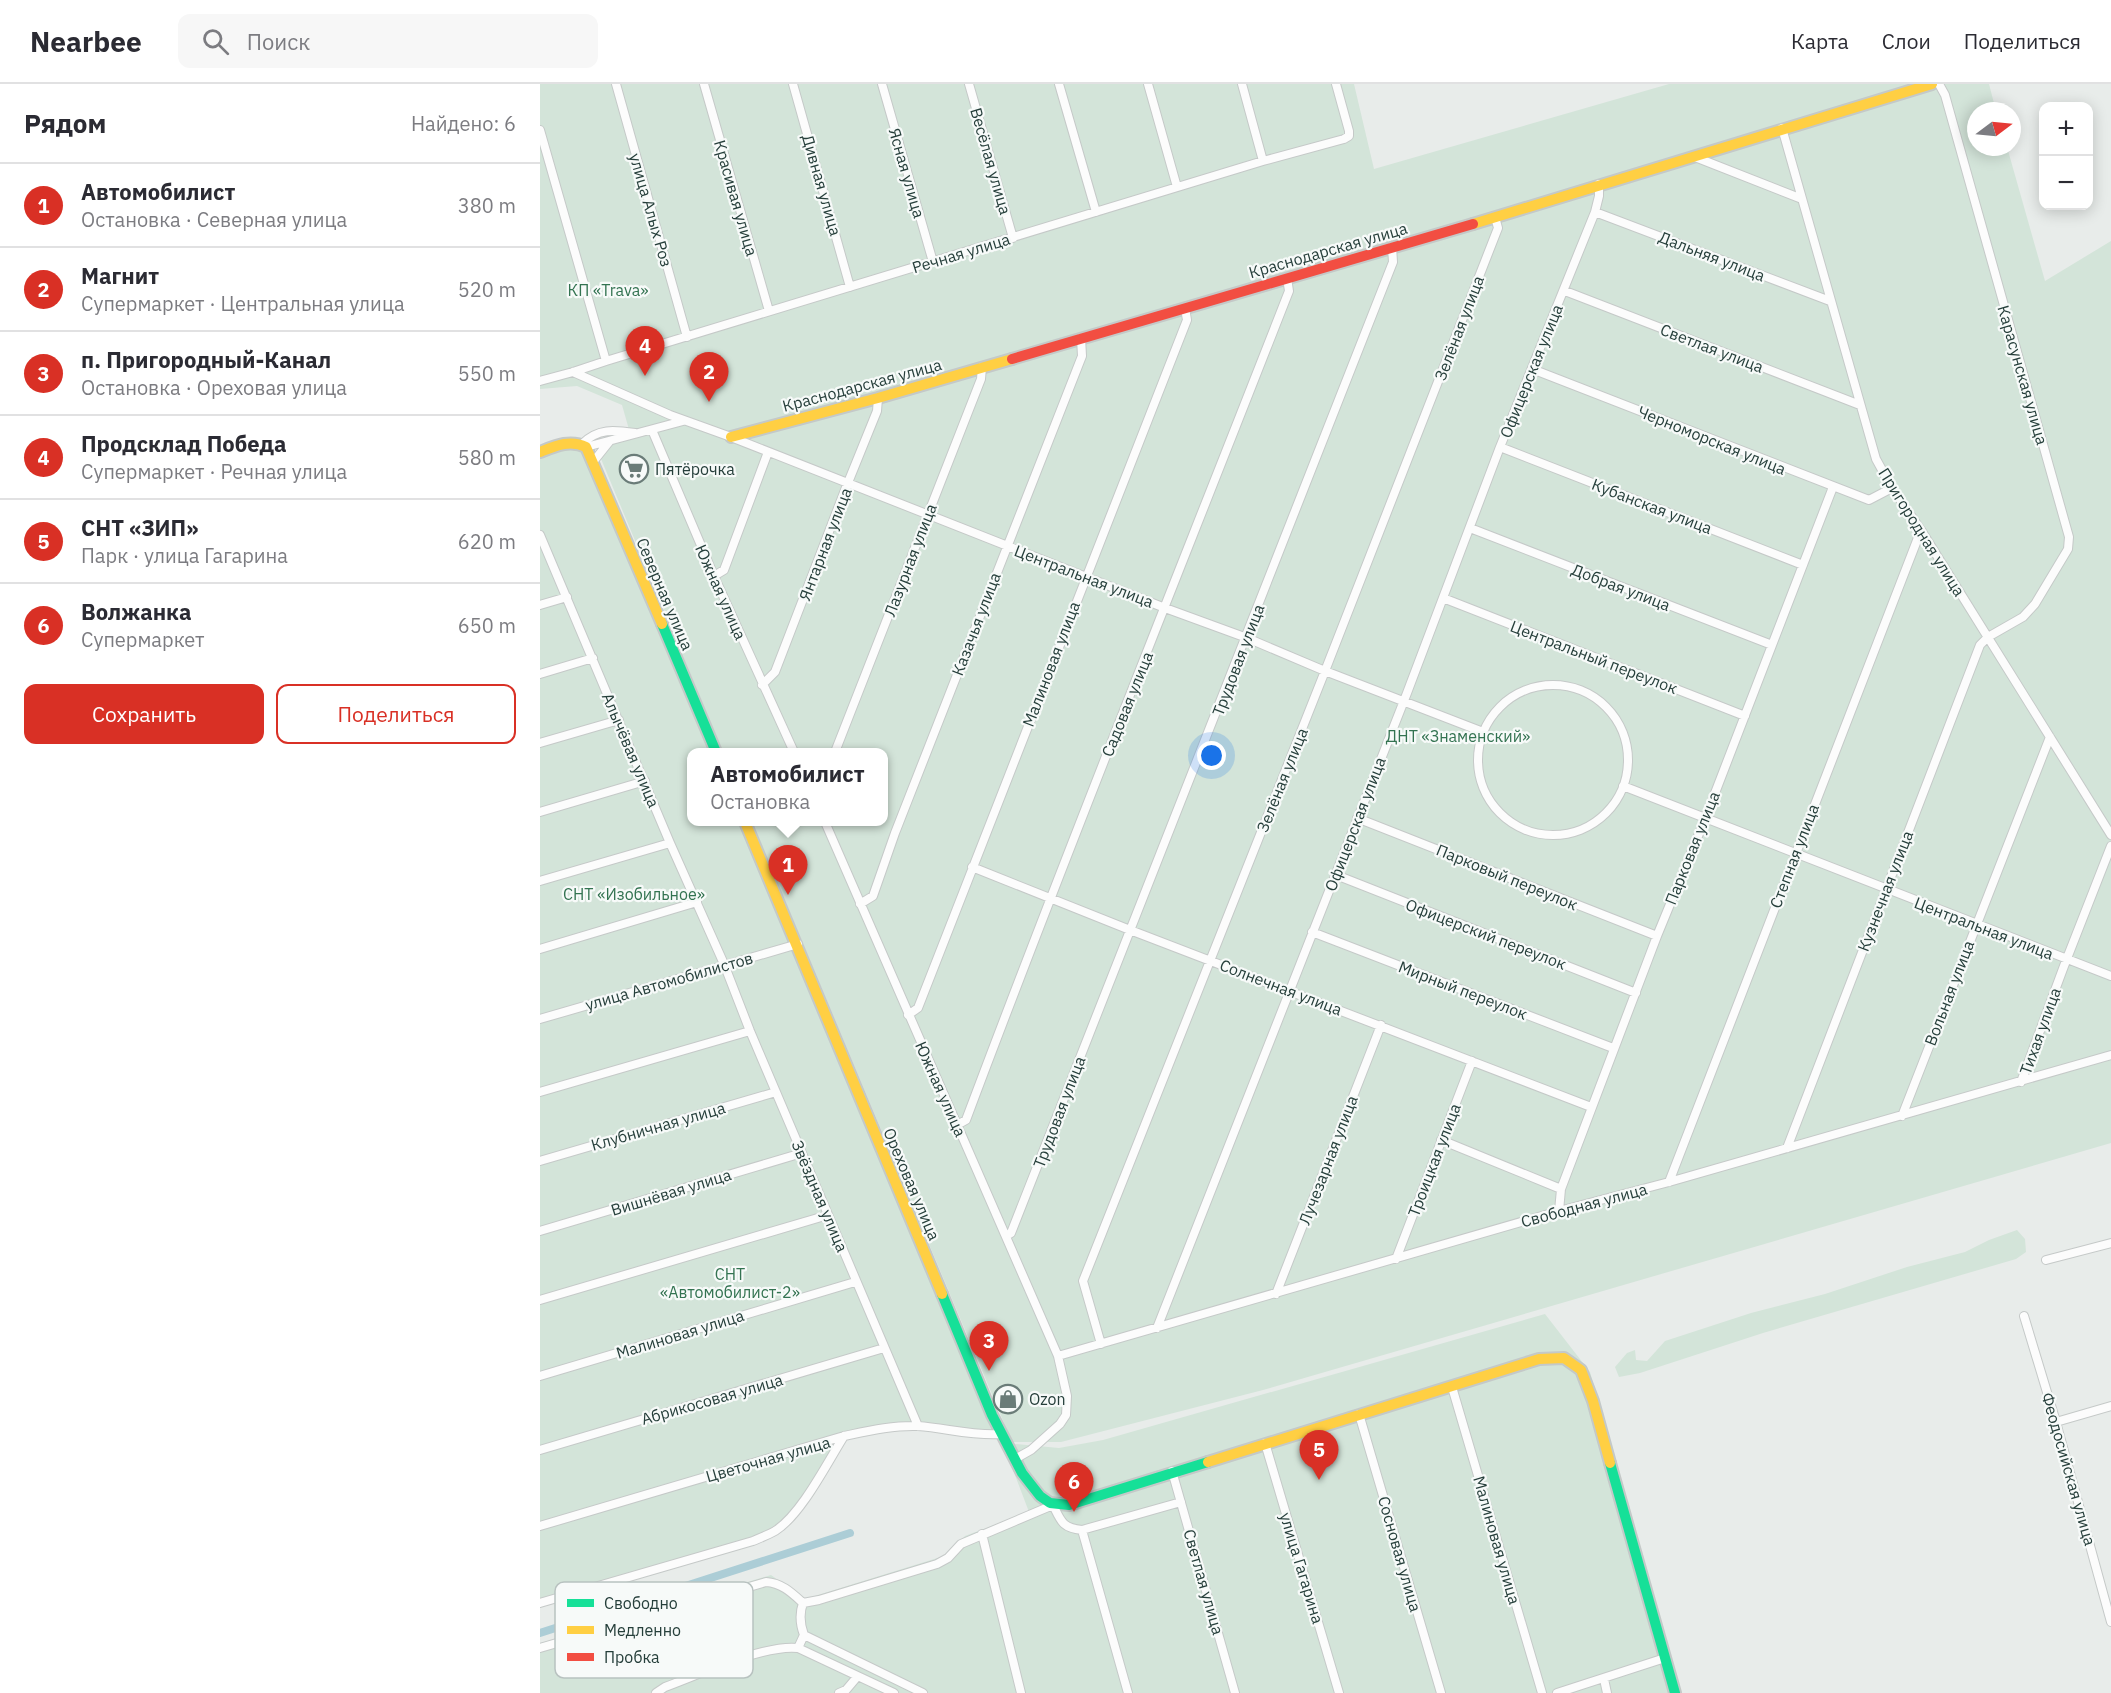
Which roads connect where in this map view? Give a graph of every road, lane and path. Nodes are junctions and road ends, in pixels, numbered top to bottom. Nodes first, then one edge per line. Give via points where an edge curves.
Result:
1 (616, 84) edge
2 (704, 84) edge
3 (793, 84) edge
4 (882, 84) edge
5 (969, 84) edge
6 (1059, 84) edge
7 (1148, 84) edge
8 (1242, 84) edge
9 (1336, 84) edge
10 (1932, 84) edge
11 (1939, 84) edge
12 (1782, 128) junction
13 (540, 130) edge
14 (1693, 156) junction
15 (1263, 161) junction
16 (1599, 184) junction
17 (1177, 187) junction
18 (1802, 199) junction
19 (1096, 212) junction
20 (1595, 212) junction
21 (1495, 217) junction
22 (1013, 238) junction
23 (1392, 247) junction
24 (933, 262) junction
25 (1287, 278) junction
26 (850, 287) junction
27 (1564, 291) junction
28 (1830, 301) junction
29 (1185, 308) junction
30 (769, 311) junction
31 (687, 337) junction
32 (1081, 338) junction
33 (606, 361) junction
34 (982, 367) junction
35 (1532, 369) junction
36 (573, 372) junction
37 (540, 381) edge
38 (878, 398) junction
39 (1860, 405) junction
40 (683, 421) junction
41 (652, 430) junction
42 (640, 433) junction
43 (731, 437) junction
44 (611, 441) junction
45 (584, 446) junction
46 (1500, 447) junction
47 (540, 452) edge
48 (768, 452) junction
49 (593, 462) junction
50 (848, 484) junction
51 (1833, 487) junction
52 (1892, 488) junction
53 (927, 515) junction
54 (1470, 528) junction
55 (1921, 530) junction
56 (540, 536) edge
57 (1007, 545) junction
58 (1803, 565) junction
59 (714, 576) junction
60 (1086, 576) junction
61 (567, 597) junction
62 (1443, 598) junction
63 (540, 605) edge
64 (1165, 608) junction
65 (1988, 637) junction
66 (1247, 638) junction
67 (1772, 645) junction
68 (593, 658) junction
69 (1325, 671) junction
70 (540, 674) edge
71 (762, 685) junction
72 (1404, 700) junction
73 (1744, 716) junction
74 (619, 720) junction
75 (1483, 732) junction
76 (2050, 737) junction
77 (540, 743) edge
78 (714, 748) edge
79 (792, 748) edge
80 (836, 748) edge
81 (645, 781) junction
82 (1623, 786) junction
83 (540, 812) edge
84 (1357, 818) junction
85 (1705, 819) junction
86 (747, 826) edge
87 (827, 826) edge
88 (2111, 835) edge
89 (670, 843) junction
90 (2111, 846) edge
91 (1795, 854) junction
92 (972, 867) junction
93 (1336, 875) junction
94 (540, 881) edge
95 (1885, 889) junction
96 (1049, 898) junction
97 (697, 902) junction
98 (860, 904) junction
99 (1976, 925) junction
100 (1130, 930) junction
101 (1312, 932) junction
102 (1657, 936) junction
103 (798, 944) junction
104 (540, 949) edge
105 (1210, 960) junction
106 (2066, 960) junction
107 (724, 964) junction
108 (2111, 976) edge
109 (1290, 990) junction
110 (1636, 993) junction
111 (908, 1015) junction
112 (540, 1019) edge
113 (1381, 1025) junction
114 (750, 1030) junction
115 (1613, 1048) junction
116 (2111, 1055) edge
117 (1472, 1061) junction
118 (2021, 1082) junction
119 (540, 1092) edge
120 (777, 1092) junction
121 (1591, 1107) junction
122 (1902, 1116) junction
123 (957, 1125) junction
124 (1441, 1140) junction
125 (1787, 1148) junction
126 (802, 1153) junction
127 (540, 1161) edge
128 (1669, 1182) junction
129 (1561, 1189) junction
130 (1559, 1211) junction
131 (828, 1215) junction
132 (540, 1231) edge
133 (1006, 1236) junction
134 (2111, 1243) edge
135 (1396, 1259) junction
136 (2046, 1260) dead end
137 (855, 1282) junction
138 (1276, 1294) junction
139 (540, 1300) edge
140 (2024, 1316) dead end
141 (1156, 1328) junction
142 (1101, 1344) junction
143 (884, 1348) junction
144 (1058, 1356) junction
145 (540, 1376) edge
146 (1452, 1387) junction
147 (2111, 1406) edge
148 (1359, 1414) junction
149 (2056, 1422) junction
150 (918, 1426) junction
151 (1001, 1434) junction
152 (844, 1436) junction
153 (1265, 1443) junction
154 (540, 1450) edge
155 (1015, 1459) junction
156 (1172, 1471) junction
157 (1181, 1502) junction
158 (1053, 1505) junction
159 (540, 1526) edge
160 (1082, 1530) junction
161 (982, 1534) junction
162 (612, 1582) edge
163 (753, 1586) edge
164 (555, 1599) edge
165 (540, 1603) edge
166 (803, 1603) junction
167 (2111, 1622) edge
168 (804, 1635) junction
169 (555, 1644) edge
170 (540, 1648) edge
171 (798, 1648) junction
172 (753, 1655) edge
173 (1665, 1658) junction
174 (857, 1677) junction
175 (689, 1678) edge
176 (1604, 1680) junction
177 (656, 1693) edge
178 (839, 1693) edge
179 (894, 1693) edge
180 (923, 1693) edge
181 (1021, 1693) edge
182 (1128, 1693) edge
183 (1235, 1693) edge
184 (1339, 1693) edge
185 (1441, 1693) edge
186 (1542, 1693) edge
187 (1557, 1693) edge
188 (1608, 1693) edge
189 (1675, 1693) edge

1 - 31 street, улица Алых Роз
2 - 30 street, Красивая улица
3 - 26 street, Дивная улица
4 - 24 street, Ясная улица
5 - 22 street, Весёлая улица
6 - 19 street
7 - 17 street
8 - 15 street
9 - 15 street, Речная улица via 1349,136
10 - 12 street, Краснодарская улица
11 - 65 street, Карасунская улица via 2069,537 2068,549 2035,604
12 - 14 street, Краснодарская улица
12 - 18 street, Пригородная улица
13 - 33 street
14 - 16 street, Краснодарская улица
14 - 18 street
15 - 17 street, Речная улица
16 - 20 street, Офицерская улица
16 - 21 street, Краснодарская улица
17 - 19 street, Речная улица
18 - 28 street, Пригородная улица
19 - 22 street, Речная улица
20 - 27 street, Офицерская улица
20 - 28 street, Дальняя улица
21 - 23 street, Краснодарская улица
21 - 69 street, Зелёная улица via 1498,228 1494,239
22 - 24 street, Речная улица
23 - 25 street, Краснодарская улица
23 - 66 street, Трудовая улица via 1393,262
24 - 26 street, Речная улица
25 - 29 street, Краснодарская улица
25 - 64 street, Садовая улица via 1289,291
26 - 30 street, Речная улица
27 - 35 street, Офицерская улица
27 - 39 street, Светлая улица
28 - 39 street, Пригородная улица
29 - 32 street, Краснодарская улица
29 - 60 street, Малиновая улица via 1187,320
30 - 31 street, Речная улица
31 - 33 street, Речная улица
32 - 34 street, Краснодарская улица
32 - 57 street, Казачья улица via 1082,356
33 - 36 street, Речная улица
34 - 38 street, Краснодарская улица
34 - 53 street, Лазурная улица via 981,379
35 - 46 street, Офицерская улица
35 - 51 street, Черноморская улица
36 - 37 street, Речная улица
36 - 40 street, Центральная улица
38 - 43 street, Краснодарская улица
38 - 50 street, Янтарная улица via 877,411
39 - 52 street, Пригородная улица via 1876,459
40 - 41 street
40 - 43 street, Центральная улица
41 - 42 street
41 - 59 street, Южная улица
42 - 44 street
42 - 45 street via 606,430 596,433
43 - 48 street, Центральная улица
44 - 45 street
44 - 49 street
45 - 47 street via 564,443
45 - 49 street, Северная улица
46 - 54 street, Офицерская улица
46 - 58 street, Кубанская улица
48 - 50 street, Центральная улица
48 - 59 street via 724,570
49 - 78 street, Северная улица
50 - 53 street, Центральная улица
50 - 71 street, Янтарная улица via 775,672
51 - 52 street, Черноморская улица via 1869,500
51 - 58 street, Парковая улица
52 - 55 street, Пригородная улица
53 - 57 street, Центральная улица
53 - 80 street, Лазурная улица
54 - 62 street, Офицерская улица
54 - 67 street, Добрая улица
55 - 65 street, Пригородная улица
55 - 91 street, Степная улица
56 - 61 street, Алычёвая улица
57 - 60 street, Центральная улица
57 - 98 street, Казачья улица via 873,896
58 - 67 street, Парковая улица
59 - 71 street, Южная улица
60 - 64 street, Центральная улица
60 - 92 street, Малиновая улица
61 - 63 street
61 - 68 street, Алычёвая улица
62 - 72 street, Офицерская улица
62 - 73 street, Центральный переулок
64 - 66 street, Центральная улица
64 - 96 street, Садовая улица
65 - 76 street, Пригородная улица
65 - 95 street, Кузнечная улица via 1980,645
66 - 69 street, Центральная улица
66 - 100 street, Трудовая улица
67 - 73 street, Парковая улица
68 - 70 street
68 - 74 street, Алычёвая улица
69 - 72 street, Центральная улица
69 - 105 street, Зелёная улица
71 - 79 street, Южная улица
72 - 75 street, Центральная улица
72 - 84 street, Офицерская улица
73 - 85 street, Парковая улица
74 - 77 street
74 - 81 street, Алычёвая улица
75 - 82 street via 1501,706 1520,692 1568,686 1590,695 1608,710 1622,730 1627,754
75 - 82 street via 1478,762 1481,784 1491,803 1507,820 1526,830 1548,835 1570,833 1591,825 1608,811
76 - 88 street, Пригородная улица
76 - 99 street, Вольная улица
81 - 83 street
81 - 89 street, Алычёвая улица
82 - 85 street, Центральная улица
84 - 93 street, Офицерская улица
84 - 102 street, Парковый переулок
85 - 91 street, Центральная улица
85 - 102 street, Парковая улица
86 - 103 street
87 - 98 street, Южная улица
89 - 94 street
89 - 97 street, Алычёвая улица
90 - 106 street, Тихая улица
91 - 95 street, Центральная улица
91 - 128 street, Степная улица
92 - 96 street, Солнечная улица
92 - 111 street, Малиновая улица via 918,1008
93 - 101 street, Офицерская улица
93 - 110 street, Офицерский переулок
95 - 99 street, Центральная улица
95 - 125 street, Кузнечная улица
96 - 100 street, Солнечная улица
96 - 123 street, Садовая улица via 966,1120
97 - 104 street
97 - 107 street, Алычёвая улица
98 - 111 street, Южная улица
99 - 106 street, Центральная улица
99 - 122 street, Вольная улица
100 - 105 street, Солнечная улица
100 - 133 street, Трудовая улица via 1011,1233
101 - 109 street, Офицерская улица
101 - 115 street, Мирный переулок
102 - 110 street, Парковая улица
103 - 107 street, улица Автомобилистов
103 - 151 street, Ореховая улица
105 - 109 street, Солнечная улица
105 - 142 street, Зелёная улица via 1083,1281
106 - 108 street, Центральная улица
106 - 118 street, Тихая улица
107 - 112 street, улица Автомобилистов
107 - 114 street, Звёздная улица
109 - 113 street, Солнечная улица
109 - 141 street, Офицерская улица
110 - 115 street, Парковая улица
111 - 123 street, Южная улица
113 - 117 street, Солнечная улица
113 - 138 street, Лучезарная улица
114 - 119 street
114 - 120 street, Звёздная улица
115 - 121 street, Парковая улица
116 - 118 street, Свободная улица
117 - 121 street, Солнечная улица
117 - 124 street, Троицкая улица
118 - 122 street, Свободная улица
120 - 126 street, Звёздная улица
120 - 127 street, Клубничная улица
121 - 129 street, Парковая улица
122 - 125 street, Свободная улица
123 - 133 street, Южная улица
124 - 129 street
124 - 135 street, Троицкая улица
125 - 128 street, Свободная улица
126 - 131 street, Звёздная улица
126 - 132 street, Вишнёвая улица
128 - 130 street, Свободная улица
129 - 130 street, Парковая улица
130 - 135 street, Свободная улица
131 - 137 street, Звёздная улица
131 - 139 street
133 - 144 street, Южная улица
134 - 136 street
135 - 138 street, Свободная улица
137 - 143 street, Звёздная улица
137 - 145 street, Малиновая улица
138 - 141 street, Свободная улица
140 - 149 street, Феодосийская улица
141 - 142 street, Свободная улица
142 - 144 street, Свободная улица
143 - 150 street, Звёздная улица
143 - 154 street, Абрикосовая улица
144 - 155 street, Южная улица via 1067,1396 1066,1415 1031,1450
146 - 148 street
146 - 173 street via 1539,1359 1564,1359 1581,1370
146 - 186 street, Малиновая улица
147 - 149 street
148 - 153 street
148 - 185 street, Сосновая улица
149 - 167 street, Феодосийская улица
150 - 151 street, Цветочная улица
150 - 152 street, Цветочная улица
151 - 155 street, Ореховая улица
152 - 159 street, Цветочная улица
152 - 162 street via 803,1501 775,1532
153 - 156 street
153 - 184 street, улица Гагарина
155 - 158 street, Ореховая улица via 1038,1495
156 - 157 street, Светлая улица
156 - 158 street via 1069,1504
157 - 160 street
157 - 183 street, Светлая улица
158 - 160 street via 1063,1525
158 - 161 street
160 - 182 street
161 - 166 street via 961,1544 937,1564
161 - 181 street
163 - 166 street via 775,1582
164 - 165 street
166 - 168 street via 800,1611
168 - 171 street
168 - 180 street
169 - 170 street
171 - 172 street via 785,1646
171 - 174 street
173 - 176 street
173 - 189 street
174 - 178 street
174 - 179 street
175 - 177 street
176 - 187 street
176 - 188 street

